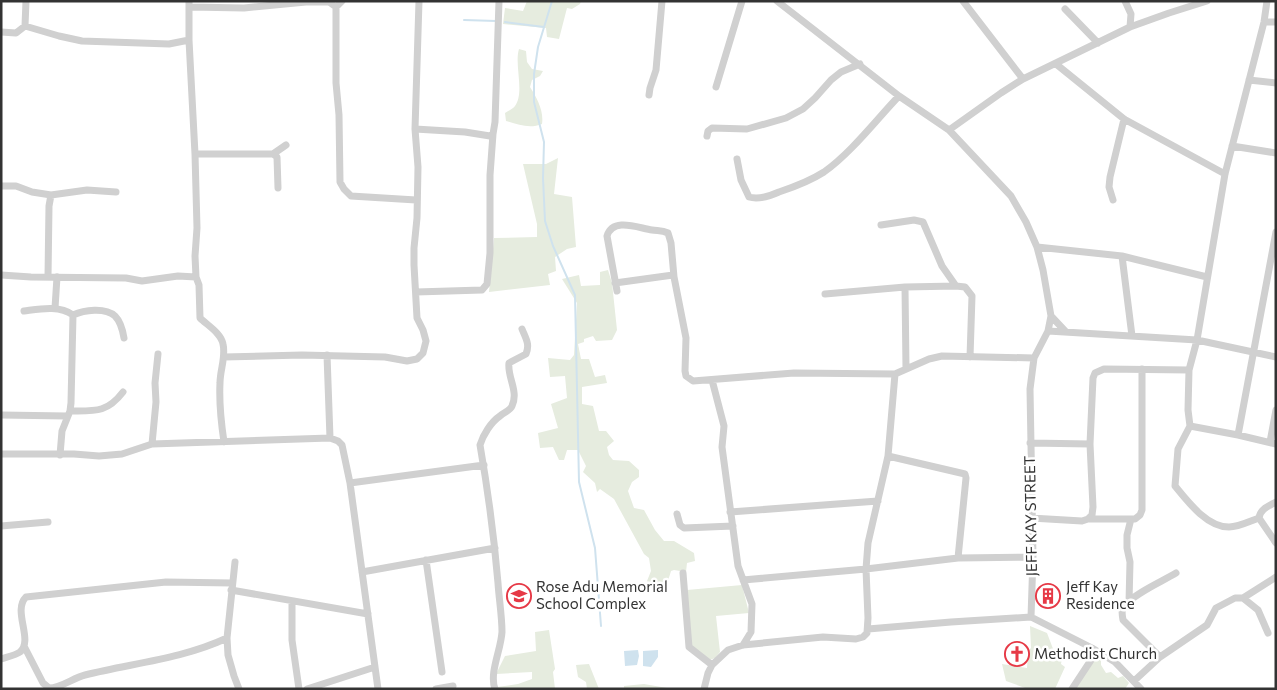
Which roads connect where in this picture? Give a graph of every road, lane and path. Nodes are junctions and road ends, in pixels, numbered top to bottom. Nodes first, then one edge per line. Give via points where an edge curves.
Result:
1 (26, 1) edge
2 (342, 1) edge
3 (419, 1) edge
4 (499, 1) edge
5 (662, 1) edge
6 (742, 1) edge
7 (777, 1) edge
8 (963, 1) edge
9 (1126, 1) edge
10 (1207, 1) edge
11 (1267, 1) edge
12 (189, 4) edge
13 (336, 7) junction
14 (1065, 9) dead end
15 (1264, 22) junction
16 (1276, 22) edge
17 (25, 26) junction
18 (1130, 28) junction
19 (1, 32) edge
20 (189, 40) junction
21 (1098, 43) junction
22 (860, 64) junction
23 (1056, 64) junction
24 (1023, 79) junction
25 (1249, 80) junction
26 (1276, 83) edge
27 (716, 87) dead end
28 (649, 95) dead end
29 (899, 96) junction
30 (1124, 119) junction
31 (415, 129) junction
32 (950, 130) junction
33 (493, 134) junction
34 (707, 136) dead end
35 (286, 145) dead end
36 (1232, 146) junction
37 (1276, 152) edge
38 (195, 154) junction
39 (273, 154) junction
40 (737, 159) dead end
41 (1225, 174) junction
42 (1, 186) edge
43 (278, 188) dead end
44 (116, 192) dead end
45 (51, 195) junction
46 (416, 200) junction
47 (1113, 200) dead end
48 (881, 225) dead end
49 (1276, 232) edge
50 (1037, 247) junction
51 (1122, 256) junction
52 (1, 275) edge
53 (674, 275) junction
54 (57, 276) junction
55 (48, 277) junction
56 (1207, 277) junction
57 (196, 278) junction
58 (615, 283) junction
59 (956, 286) junction
60 (905, 287) junction
61 (617, 291) dead end
62 (416, 292) junction
63 (826, 294) dead end
64 (55, 308) junction
65 (24, 311) dead end
66 (73, 315) junction
67 (1051, 316) junction
68 (522, 329) dead end
69 (1048, 331) junction
70 (1066, 332) junction
71 (1132, 336) junction
72 (124, 338) dead end
73 (1197, 340) junction
74 (1253, 352) junction
75 (158, 354) dead end
76 (327, 355) junction
77 (224, 357) junction
78 (970, 357) junction
79 (1276, 357) edge
80 (1034, 358) junction
81 (906, 369) junction
82 (1142, 369) junction
83 (1189, 370) junction
84 (895, 374) junction
85 (712, 380) junction
86 (123, 392) dead end
87 (1276, 410) edge
88 (68, 414) junction
89 (1, 415) edge
90 (1190, 426) junction
91 (1238, 435) junction
92 (330, 438) junction
93 (224, 442) junction
94 (1030, 443) junction
95 (1273, 443) edge
96 (152, 444) junction
97 (1090, 444) junction
98 (1, 454) edge
99 (60, 455) junction
100 (888, 456) junction
101 (484, 465) junction
102 (350, 483) junction
103 (878, 501) junction
104 (1276, 502) edge
105 (730, 512) junction
106 (677, 514) dead end
107 (1031, 518) junction
108 (1259, 518) junction
109 (1088, 519) junction
110 (1131, 519) junction
111 (48, 522) dead end
112 (1, 526) edge
113 (733, 526) junction
114 (1276, 543) edge
115 (495, 548) junction
116 (1033, 557) junction
117 (958, 558) junction
118 (426, 560) junction
119 (235, 562) dead end
120 (866, 569) junction
121 (362, 572) junction
122 (683, 573) dead end
123 (1176, 573) dead end
124 (1276, 577) edge
125 (743, 580) junction
126 (232, 587) junction
127 (1243, 598) junction
128 (292, 601) junction
129 (1129, 602) junction
130 (368, 614) junction
131 (1031, 617) junction
132 (868, 629) junction
133 (1268, 633) dead end
134 (227, 638) junction
135 (24, 646) junction
136 (742, 646) junction
137 (1097, 651) junction
138 (1160, 657) junction
139 (1, 660) edge
140 (712, 665) junction
141 (375, 667) junction
142 (442, 672) dead end
143 (1134, 681) junction
144 (453, 686) dead end
145 (239, 689) edge
146 (299, 689) edge
147 (307, 689) edge
148 (378, 689) edge
149 (436, 689) edge
150 (495, 689) edge
151 (704, 689) edge
152 (1072, 689) edge
153 (1141, 689) edge

1 - 17 street
2 - 13 street
3 - 31 street
4 - 33 street
5 - 28 street via 656,70
6 - 27 street
7 - 22 street
8 - 24 street
9 - 18 street via 1132,14
10 - 18 street
11 - 15 street
12 - 13 street via 244,8 329,2
12 - 20 street
13 - 46 street via 340,182 352,196
14 - 21 street
15 - 16 street
15 - 25 street
17 - 19 street via 16,33
17 - 20 street via 82,41 169,44
18 - 21 street
20 - 38 street
21 - 23 street
22 - 29 street
22 - 34 street via 841,72 803,109 786,118 747,129 712,128
23 - 24 street
23 - 30 street
24 - 32 street
25 - 26 street
25 - 36 street
29 - 32 street
29 - 40 street via 826,171 790,189 768,196 749,197
30 - 41 street
30 - 47 street via 1110,177
31 - 33 street
31 - 46 street
32 - 50 street via 1011,196
33 - 62 street via 487,284 482,290
35 - 39 street
36 - 37 street
36 - 41 street
38 - 39 street
38 - 57 street
39 - 43 street via 277,157
41 - 56 street
42 - 45 street via 16,186
44 - 45 street via 87,190
45 - 55 street
46 - 62 street
48 - 59 street via 914,220 923,222 942,266
49 - 74 street
50 - 51 street
50 - 67 street
51 - 56 street
51 - 71 street
52 - 55 street
53 - 58 street
53 - 58 street via 668,233 630,225 616,226 607,236
53 - 85 street via 686,338 686,376 693,381
54 - 55 street
54 - 57 street via 142,281 178,276
54 - 64 street
56 - 73 street
57 - 77 street via 200,318 220,336
58 - 61 street
59 - 60 street
59 - 78 street via 965,287 972,296
60 - 63 street
60 - 81 street
62 - 76 street via 417,318 426,341 423,353 417,359
64 - 65 street
64 - 66 street
66 - 72 street via 82,311 107,312 116,317
66 - 88 street
67 - 69 street, JEFF KAY STREET
67 - 70 street
68 - 101 street via 529,344 526,354 509,363 514,399 509,411 494,421 481,440
69 - 70 street
69 - 80 street, JEFF KAY STREET
70 - 71 street
71 - 73 street
73 - 74 street
73 - 83 street
74 - 79 street
74 - 91 street
75 - 96 street
76 - 77 street
76 - 92 street
77 - 93 street via 220,383
78 - 80 street
78 - 81 street via 942,356
80 - 94 street, JEFF KAY STREET via 1030,389
81 - 84 street
82 - 83 street
82 - 97 street via 1104,369 1095,373
82 - 110 street via 1143,505 1140,515
83 - 90 street
84 - 85 street via 794,373
84 - 100 street
85 - 105 street via 724,426 722,447
86 - 88 street via 116,402 100,411
87 - 95 street
88 - 89 street
88 - 99 street via 62,431
90 - 91 street
90 - 108 street via 1178,448 1175,486 1216,525 1234,526
91 - 95 street
92 - 93 street
92 - 102 street via 342,445
93 - 96 street
94 - 97 street
94 - 107 street, JEFF KAY STREET
96 - 99 street via 122,454
97 - 109 street via 1093,507
98 - 99 street
100 - 103 street
100 - 117 street via 965,474
101 - 102 street
101 - 115 street
102 - 121 street
103 - 105 street
103 - 120 street via 868,543
104 - 108 street via 1263,510
105 - 113 street
106 - 113 street via 684,528
107 - 109 street
107 - 116 street, JEFF KAY STREET
108 - 114 street
109 - 110 street
110 - 129 street via 1127,535
111 - 112 street
113 - 125 street
115 - 118 street
115 - 150 street via 502,630 493,680
116 - 117 street
116 - 131 street, JEFF KAY STREET
117 - 120 street
118 - 121 street
118 - 142 street
119 - 126 street
120 - 125 street
120 - 132 street
121 - 130 street
122 - 140 street via 688,647
123 - 129 street
124 - 127 street
125 - 136 street via 752,604 753,619 751,632
126 - 128 street
126 - 134 street
126 - 135 street via 166,582 26,597 21,610
127 - 133 street via 1258,610
127 - 138 street via 1235,598 1216,608 1207,624
128 - 130 street
128 - 146 street via 292,640
129 - 138 street via 1121,614 1123,620
130 - 141 street
131 - 132 street
131 - 137 street
132 - 136 street via 863,637 856,640 823,637
134 - 135 street via 174,657 83,676 55,688 43,683
134 - 145 street via 228,655
135 - 139 street via 20,652
136 - 140 street via 728,650
137 - 143 street
137 - 152 street
138 - 143 street
140 - 151 street
141 - 147 street
141 - 148 street
143 - 153 street
144 - 149 street

